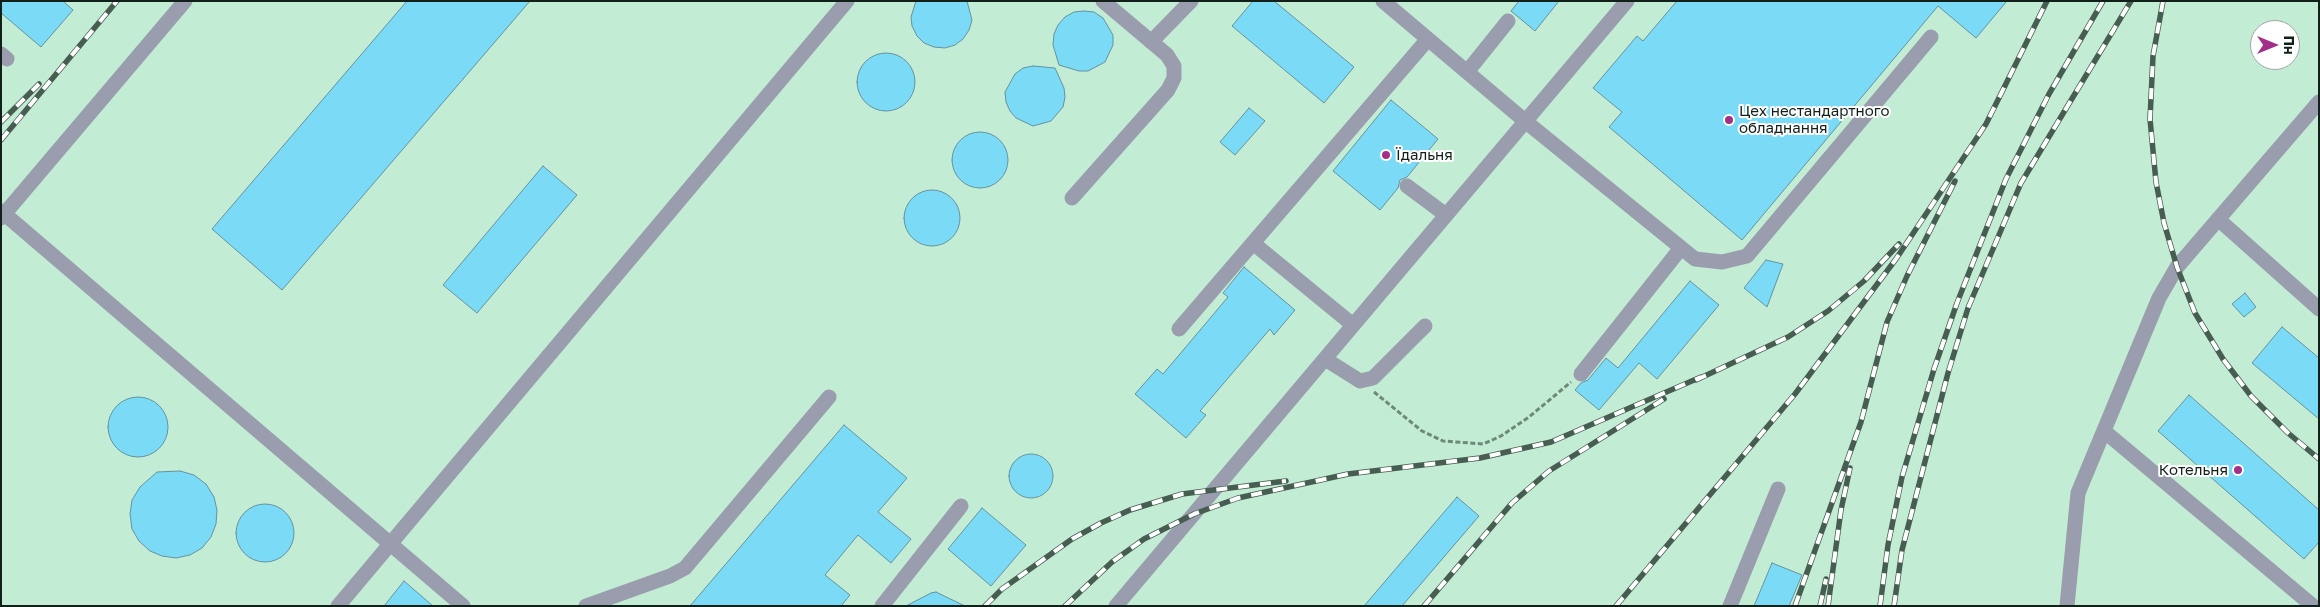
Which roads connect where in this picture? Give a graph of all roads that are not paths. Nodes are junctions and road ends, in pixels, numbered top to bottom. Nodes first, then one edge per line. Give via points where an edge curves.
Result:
1 (185, 1) edge
2 (847, 1) edge
3 (1103, 1) edge
4 (1192, 1) edge
5 (1383, 1) edge
6 (1627, 1) edge
7 (1508, 22) dead end
8 (1931, 37) dead end
9 (1428, 39) junction
10 (1151, 42) junction
11 (1467, 72) junction
12 (2319, 102) edge
13 (1525, 121) junction
14 (1407, 186) dead end
15 (1072, 198) dead end
16 (2, 215) edge
17 (1446, 215) junction
18 (2218, 220) junction
19 (1253, 243) junction
20 (1681, 248) junction
21 (2319, 309) edge
22 (1353, 325) junction
23 (1425, 326) dead end
24 (1179, 329) dead end
25 (1325, 359) junction
26 (1581, 374) road end
27 (829, 397) dead end
28 (2104, 431) junction
29 (1778, 489) dead end
30 (961, 506) dead end
31 (390, 545) junction
32 (338, 606) edge
33 (463, 606) edge
34 (586, 606) edge
35 (882, 606) edge
36 (1116, 606) edge
37 (1730, 606) edge
38 (2067, 606) edge
39 (2313, 606) edge

1 - 16 lane
2 - 31 lane
3 - 10 lane
4 - 10 lane
5 - 9 lane
6 - 13 lane
7 - 11 lane
8 - 20 lane via 1747,256 1722,262 1695,259
9 - 11 lane
9 - 19 lane
10 - 15 lane via 1167,55 1174,66 1171,84
11 - 13 lane
12 - 18 lane
13 - 17 lane
13 - 20 lane
14 - 17 lane
16 - 31 lane
17 - 22 lane
18 - 21 lane
18 - 28 lane via 2177,266 2159,298
19 - 22 lane
19 - 24 lane
20 - 26 lane
22 - 25 lane
23 - 25 lane via 1374,378 1360,381
25 - 36 lane
27 - 34 lane via 685,568
28 - 38 lane via 2078,493
28 - 39 lane
29 - 37 lane
30 - 35 lane
31 - 32 lane
31 - 33 lane

